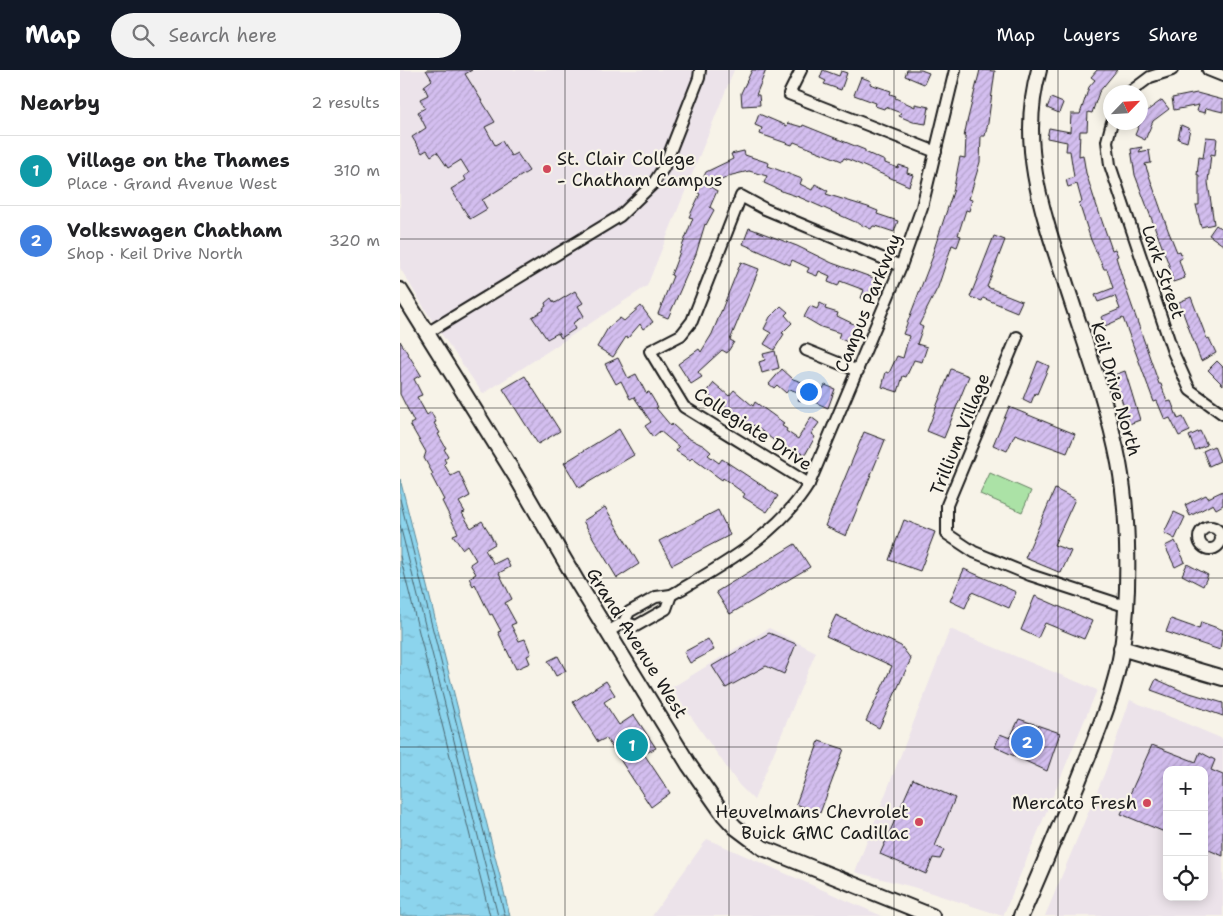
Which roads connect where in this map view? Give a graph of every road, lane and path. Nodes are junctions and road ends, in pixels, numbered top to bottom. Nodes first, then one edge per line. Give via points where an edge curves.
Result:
1 (700, 70) edge
2 (801, 70) edge
3 (955, 70) edge
4 (1039, 70) edge
5 (1166, 70) edge
6 (1172, 70) edge
7 (1208, 70) edge
8 (1223, 76) edge
9 (1139, 85) edge
10 (1110, 130) edge
11 (936, 152) junction
12 (902, 266) junction
13 (400, 290) edge
14 (427, 333) junction
15 (1017, 337) dead end
16 (806, 350) dead end
17 (858, 371) junction
18 (1223, 414) edge
19 (809, 484) junction
20 (671, 595) junction
21 (1125, 606) junction
22 (624, 622) junction
23 (608, 632) junction
24 (1122, 648) junction
25 (1223, 678) edge
26 (932, 916) edge
27 (1021, 916) edge

1 - 14 street via 664,167 653,184 620,216
2 - 11 street via 789,94
3 - 11 street, Campus Parkway
4 - 21 street, Keil Drive North via 1034,88 1030,154 1040,205 1103,397 1119,464 1127,538
5 - 6 street
5 - 9 street
7 - 8 street
10 - 18 street, Lark Street via 1107,141 1110,166 1173,352 1190,390
11 - 12 street, Campus Parkway
12 - 17 street, Campus Parkway
12 - 19 street, Collegiate Drive via 741,196 692,321 681,334 650,351 684,407
13 - 14 street, Grand Avenue West
14 - 23 street, Grand Avenue West
15 - 21 street, Trillium Village via 947,505 947,534 974,552 1030,575
16 - 17 street
17 - 19 street, Campus Parkway
19 - 20 street, Campus Parkway via 798,503 766,534
20 - 22 street, Campus Parkway via 656,597 629,612
20 - 22 street, Campus Parkway via 666,609 636,626
21 - 24 street, Keil Drive North
22 - 23 street, Campus Parkway
23 - 26 street, Grand Avenue West via 713,802 735,828 763,848
24 - 25 street
24 - 27 street, Keil Drive North via 1094,742

